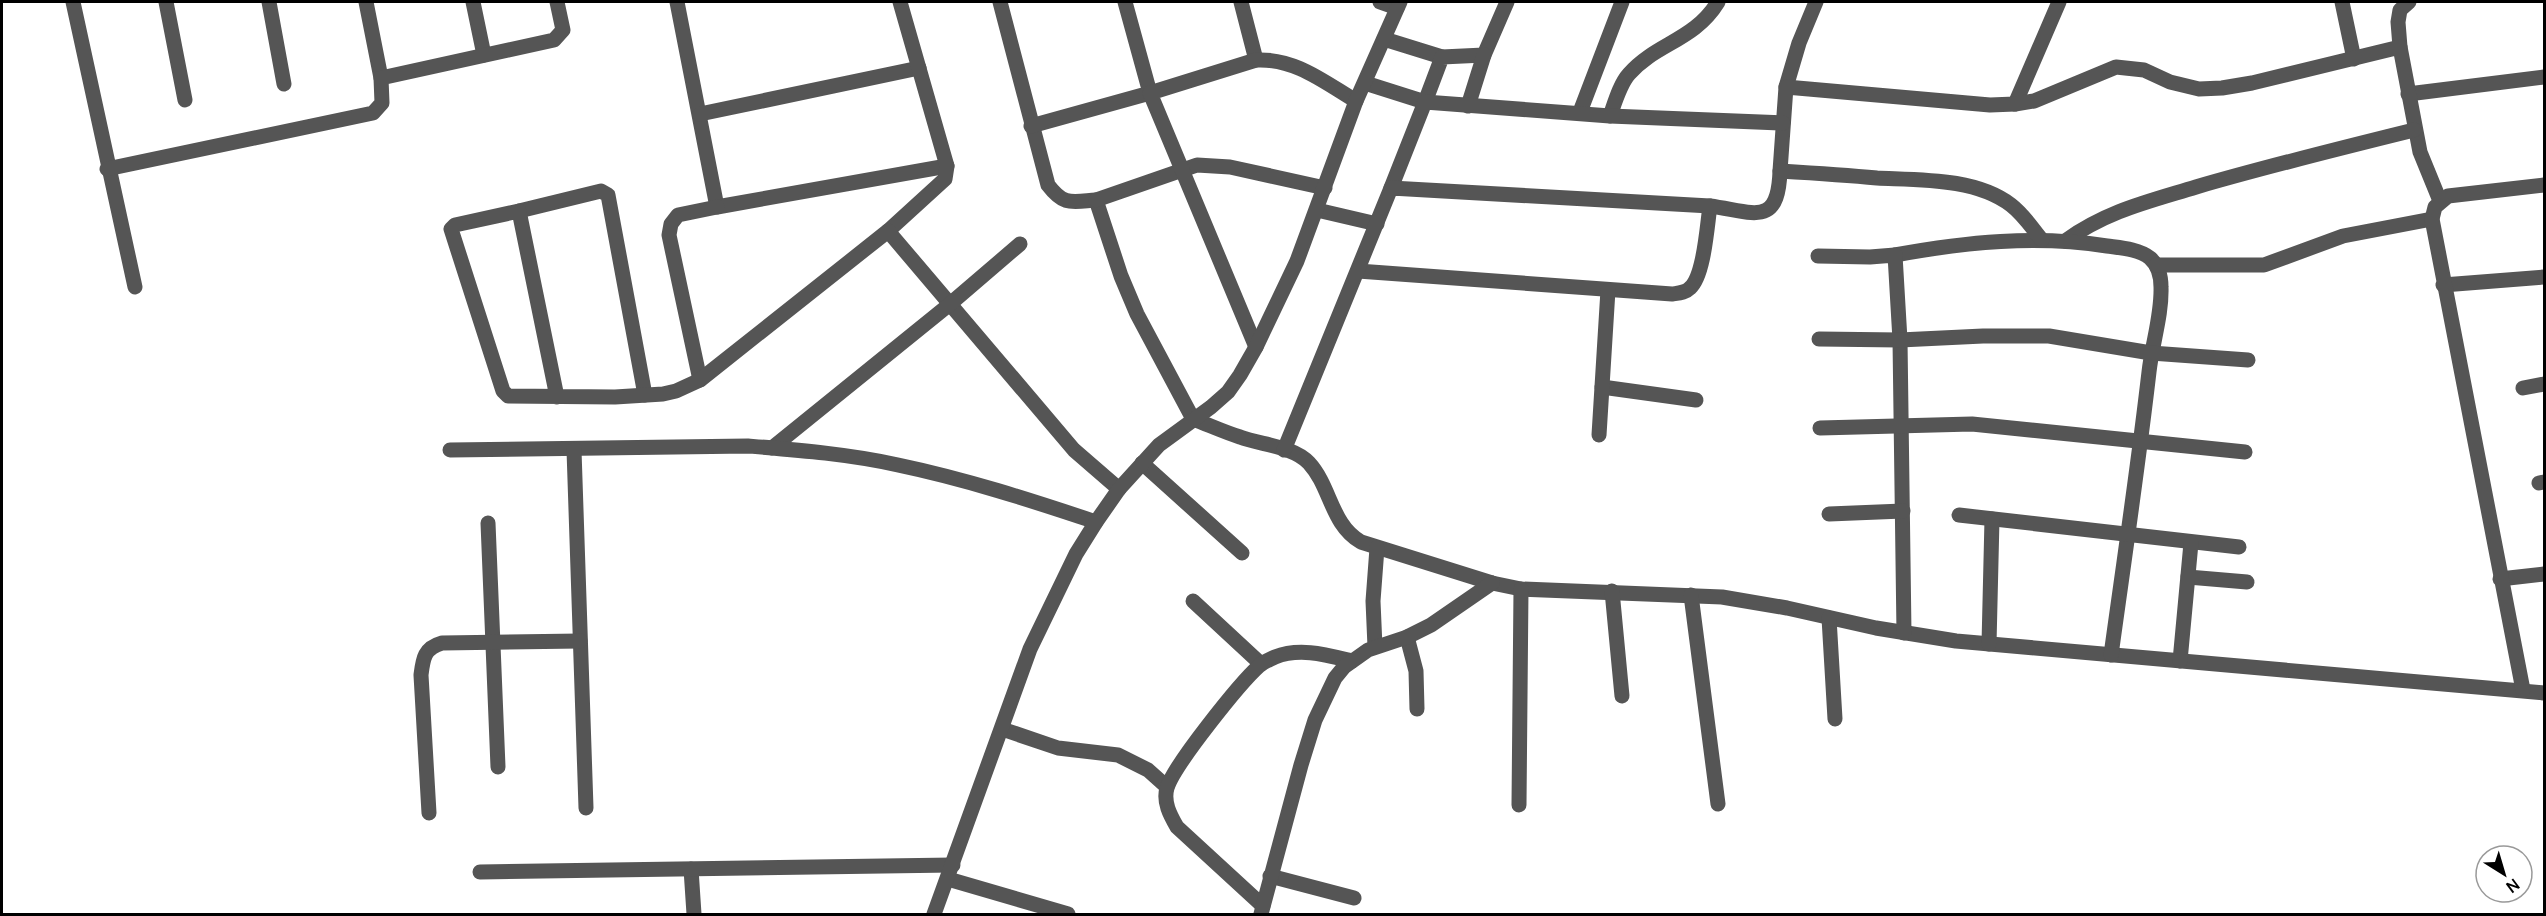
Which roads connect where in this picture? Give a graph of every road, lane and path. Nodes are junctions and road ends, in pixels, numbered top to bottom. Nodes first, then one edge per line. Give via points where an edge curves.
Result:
1 (72, 2) edge
2 (166, 2) edge
3 (269, 2) edge
4 (366, 2) edge
5 (473, 2) edge
6 (557, 2) edge
7 (677, 2) edge
8 (900, 2) edge
9 (1000, 2) edge
10 (1125, 2) edge
11 (1241, 2) edge
12 (1380, 2) edge
13 (1507, 2) edge
14 (1622, 2) edge
15 (1718, 2) edge
16 (1816, 2) edge
17 (2059, 2) edge
18 (2342, 2) edge
19 (2409, 2) edge
20 (1399, 5) edge
21 (1384, 39) junction
22 (2400, 47) junction
23 (484, 55) junction
24 (1484, 55) junction
25 (1442, 57) junction
26 (2354, 59) junction
27 (1256, 60) junction
28 (919, 69) junction
29 (2544, 77) edge
30 (381, 78) junction
31 (1365, 83) junction
32 (284, 84) dead end
33 (1786, 87) junction
34 (1150, 93) junction
35 (2408, 94) junction
36 (185, 100) dead end
37 (1356, 101) junction
38 (1425, 102) junction
39 (2015, 104) junction
40 (1468, 105) junction
41 (1580, 112) junction
42 (700, 114) junction
43 (1610, 116) junction
44 (1783, 123) junction
45 (1031, 126) junction
46 (2414, 130) junction
47 (946, 166) junction
48 (107, 169) junction
49 (1181, 169) junction
50 (1780, 171) junction
51 (2544, 184) edge
52 (1325, 188) junction
53 (1391, 188) junction
54 (1096, 200) junction
55 (2440, 201) junction
56 (717, 207) junction
57 (1710, 207) junction
58 (1317, 210) junction
59 (519, 211) junction
60 (2432, 219) junction
61 (1377, 224) junction
62 (888, 231) junction
63 (2042, 240) junction
64 (2065, 241) junction
65 (1020, 243) dead end
66 (1895, 255) junction
67 (1818, 256) dead end
68 (2156, 265) junction
69 (1358, 271) junction
70 (2544, 277) edge
71 (2443, 285) junction
72 (135, 287) dead end
73 (1608, 290) junction
74 (950, 304) junction
75 (1819, 339) dead end
76 (1900, 340) junction
77 (1256, 347) junction
78 (2151, 353) junction
79 (2248, 360) dead end
80 (700, 380) junction
81 (2544, 384) edge
82 (1602, 387) junction
83 (2523, 388) dead end
84 (645, 395) junction
85 (557, 397) junction
86 (1696, 400) dead end
87 (1193, 418) junction
88 (1901, 425) junction
89 (1820, 428) dead end
90 (1599, 435) dead end
91 (2141, 443) junction
92 (772, 448) junction
93 (450, 450) dead end
94 (574, 450) junction
95 (1284, 450) junction
96 (2245, 452) dead end
97 (1142, 464) junction
98 (1119, 489) junction
99 (1903, 511) junction
100 (1829, 514) dead end
101 (1959, 515) dead end
102 (1992, 519) junction
103 (1096, 522) junction
104 (488, 523) dead end
105 (2128, 534) junction
106 (2192, 543) junction
107 (2239, 547) dead end
108 (1377, 548) junction
109 (1242, 553) dead end
110 (2544, 574) edge
111 (2188, 577) junction
112 (2500, 579) junction
113 (2247, 582) dead end
114 (1492, 583) junction
115 (1521, 589) junction
116 (1612, 591) junction
117 (1691, 595) junction
118 (1193, 601) dead end
119 (1829, 618) junction
120 (1905, 633) junction
121 (1407, 637) junction
122 (580, 640) junction
123 (492, 644) junction
124 (1989, 644) junction
125 (1375, 647) junction
126 (2111, 655) junction
127 (1352, 661) junction
128 (2180, 661) junction
129 (1261, 664) junction
130 (2523, 690) junction
131 (2544, 693) edge
132 (1622, 696) dead end
133 (1417, 709) dead end
134 (1834, 719) dead end
135 (1002, 729) junction
136 (498, 767) dead end
137 (1167, 787) junction
138 (1718, 804) dead end
139 (1519, 805) dead end
140 (586, 808) dead end
141 (429, 813) dead end
142 (692, 869) junction
143 (480, 872) dead end
144 (951, 872) junction
145 (1270, 876) junction
146 (1354, 898) dead end
147 (1262, 910) edge
148 (694, 915) edge
149 (934, 915) edge
150 (1068, 915) edge

1 - 48 street
2 - 36 street
3 - 32 street
4 - 30 street
5 - 23 street
6 - 23 street via 563,30 554,40
7 - 42 street
8 - 28 street
9 - 45 street
10 - 34 street
11 - 27 street
12 - 20 street
13 - 24 street
14 - 41 street
15 - 43 street via 1692,32 1642,61 1627,75
16 - 33 street
17 - 39 street
18 - 26 street
19 - 22 street via 2400,10
20 - 21 street
21 - 25 street
21 - 31 street
22 - 26 street
22 - 35 street
23 - 30 street
24 - 25 street
24 - 40 street
25 - 38 street
26 - 39 street via 2252,83 2199,89 2144,70 2116,67 2034,101
27 - 34 street
27 - 37 street via 1288,62
28 - 42 street
28 - 47 street
29 - 35 street
30 - 48 street via 382,103 373,113
31 - 37 street
31 - 38 street
33 - 39 street
33 - 44 street
34 - 45 street
34 - 49 street
35 - 46 street
37 - 52 street
38 - 40 street
38 - 53 street
40 - 41 street
41 - 43 street
42 - 56 street
43 - 44 street
44 - 50 street
45 - 54 street via 1048,185 1057,197 1068,203
46 - 55 street
46 - 64 street via 2293,159 2129,208 2088,225
47 - 56 street
47 - 62 street via 945,179
48 - 72 street
49 - 52 street via 1197,165 1230,167
49 - 54 street
49 - 77 street
50 - 57 street via 1776,203 1769,210
50 - 63 street via 1963,186 2010,204
51 - 55 street via 2458,194
52 - 58 street
53 - 57 street
53 - 61 street
54 - 87 street via 1137,314
55 - 60 street
56 - 80 street via 678,215 669,235
57 - 73 street via 1699,270 1689,290 1672,294
58 - 61 street
58 - 77 street
59 - 84 street via 601,191 608,195
59 - 85 street
59 - 85 street via 451,229 503,391 508,396
60 - 68 street via 2343,236 2264,265
60 - 71 street
61 - 69 street
62 - 74 street
62 - 80 street
63 - 64 street
63 - 66 street via 1995,240
64 - 68 street via 2124,248 2139,252
65 - 74 street
66 - 67 street
66 - 76 street
68 - 78 street via 2161,294
69 - 73 street
69 - 95 street
70 - 71 street
71 - 112 street
73 - 82 street
74 - 92 street
74 - 98 street via 1074,450
75 - 76 street
76 - 78 street via 2049,336
76 - 88 street
77 - 87 street via 1228,392
78 - 79 street
78 - 91 street
80 - 84 street via 676,391
81 - 83 street
82 - 86 street
82 - 90 street
84 - 85 street
87 - 95 street
87 - 97 street
88 - 89 street
88 - 91 street via 1972,424
88 - 99 street
91 - 96 street
91 - 105 street
92 - 94 street
92 - 103 street via 896,464 991,488
93 - 94 street
94 - 122 street
95 - 108 street via 1302,456 1310,464 1351,536
97 - 98 street
97 - 109 street
98 - 103 street
99 - 100 street
99 - 120 street
101 - 102 street
102 - 105 street
102 - 124 street
103 - 135 street via 1030,649
104 - 123 street
105 - 106 street
105 - 126 street
106 - 107 street
106 - 111 street
108 - 114 street
108 - 125 street
110 - 112 street
111 - 113 street
111 - 128 street
112 - 130 street
114 - 115 street
114 - 121 street
115 - 116 street
115 - 139 street
116 - 117 street
116 - 132 street
117 - 119 street via 1753,601
117 - 138 street
118 - 129 street
119 - 120 street
119 - 134 street
120 - 124 street
121 - 125 street
121 - 133 street via 1416,671
122 - 123 street
122 - 140 street
123 - 136 street
123 - 141 street via 442,643 432,646 422,661
124 - 126 street
125 - 127 street
126 - 128 street
127 - 129 street via 1305,652 1277,656
127 - 145 street via 1335,678 1315,720
128 - 130 street
129 - 137 street via 1195,744
130 - 131 street
135 - 137 street via 1058,748 1118,755 1141,766
135 - 144 street
137 - 147 street via 1169,814 1177,827
142 - 143 street
142 - 144 street
142 - 148 street
144 - 149 street
144 - 150 street
145 - 146 street
145 - 147 street

